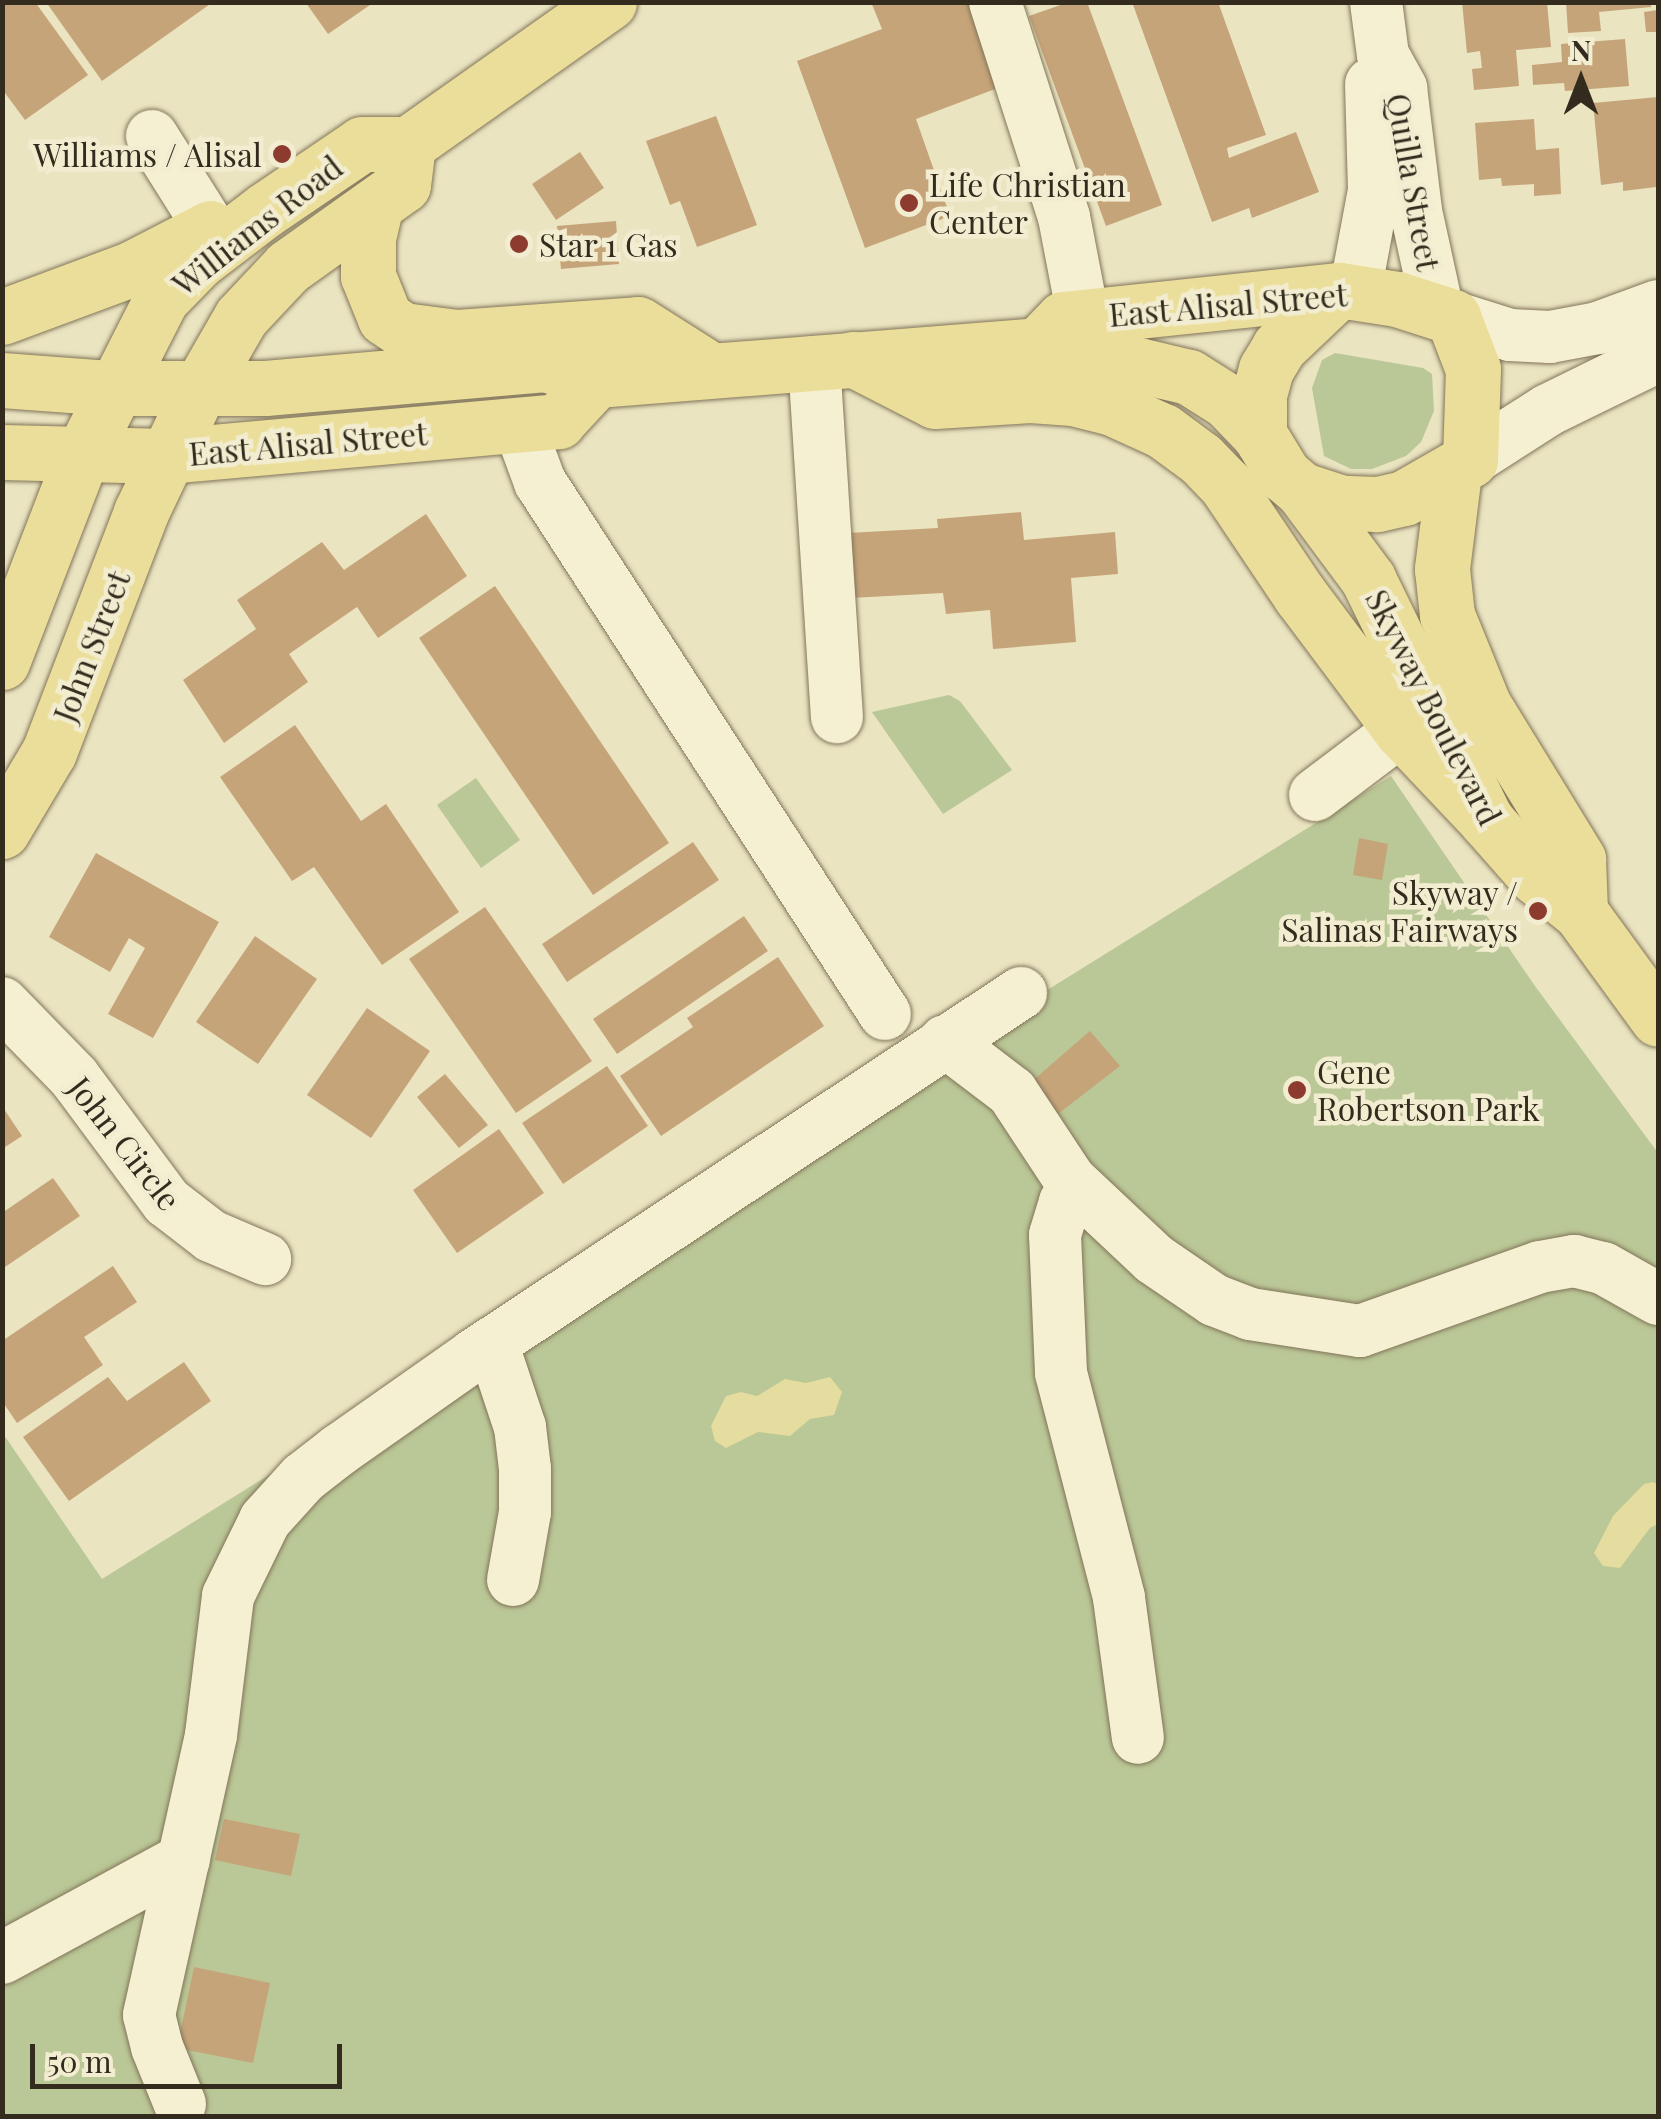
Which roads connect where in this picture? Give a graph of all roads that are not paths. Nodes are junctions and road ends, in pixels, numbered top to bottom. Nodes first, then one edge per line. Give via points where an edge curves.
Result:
1 (609, 2) edge
2 (994, 2) edge
3 (1376, 2) edge
4 (1383, 55) junction
5 (152, 136) dead end
6 (408, 144) junction
7 (376, 208) junction
8 (264, 210) junction
9 (210, 228) junction
10 (1347, 291) junction
11 (1658, 306) edge
12 (1446, 314) junction
13 (1083, 316) junction
14 (2, 317) edge
15 (1038, 345) junction
16 (1658, 356) edge
17 (833, 360) junction
18 (709, 369) junction
19 (2, 380) edge
20 (596, 380) junction
21 (112, 388) junction
22 (199, 390) junction
23 (519, 425) junction
24 (1259, 434) junction
25 (2, 452) edge
26 (168, 456) junction
27 (81, 457) junction
28 (1462, 466) junction
29 (1302, 490) junction
30 (2, 662) edge
31 (836, 718) dead end
32 (1401, 730) junction
33 (1315, 795) dead end
34 (1486, 820) junction
35 (2, 830) edge
36 (1580, 912) junction
37 (1651, 991) edge
38 (1021, 993) dead end
39 (2, 1003) edge
40 (885, 1014) dead end
41 (944, 1041) junction
42 (1078, 1188) junction
43 (264, 1259) dead end
44 (1658, 1299) edge
45 (492, 1343) junction
46 (512, 1580) dead end
47 (1138, 1738) dead end
48 (184, 1859) junction
49 (2, 1958) edge
50 (180, 2104) dead end

1 - 6 main road
2 - 13 street via 1064,216
3 - 4 street, Quilla Street
4 - 10 street, Quilla Street via 1368,90 1374,190
4 - 12 street, Quilla Street via 1401,88 1416,211
5 - 9 street
6 - 7 main road, Williams Road via 404,185
6 - 8 main road, Williams Road via 362,144
7 - 18 main road via 368,276 386,318 403,330 456,338 638,324
7 - 22 main road, Williams Road via 264,288
8 - 9 main road
8 - 21 main road, Williams Road via 161,299
9 - 14 main road via 132,269
10 - 12 main road, East Alisal Street
10 - 13 main road, East Alisal Street
10 - 24 main road via 1279,347 1258,395
11 - 12 street, East Alisal Street via 1550,337 1510,335
12 - 28 main road, Skyway Boulevard via 1474,369
13 - 15 main road, East Alisal Street via 1063,319
15 - 17 main road, East Alisal Street
15 - 24 main road, East Alisal Street via 1064,367 1138,364 1189,377 1227,401
16 - 28 street via 1548,410
17 - 18 main road, East Alisal Street
17 - 31 street
17 - 32 main road via 935,401 1073,398 1163,430 1226,486
18 - 20 main road, East Alisal Street
19 - 21 main road, East Alisal Street
20 - 22 main road, East Alisal Street via 545,364
20 - 23 main road, East Alisal Street via 558,421
21 - 22 main road, East Alisal Street
21 - 27 main road, Williams Road
22 - 26 main road, Williams Road
23 - 26 main road, East Alisal Street
23 - 40 street via 540,482
24 - 29 main road, East Alisal Street via 1284,475
25 - 27 main road, East Alisal Street
26 - 27 main road, East Alisal Street
26 - 35 main road, John Street via 48,752
27 - 30 main road
28 - 29 main road via 1404,498 1377,504 1342,504
28 - 36 main road, Skyway Boulevard via 1442,569 1450,628 1484,706 1578,859
29 - 34 main road, Skyway Boulevard via 1368,579
32 - 33 street
32 - 34 main road
34 - 36 main road, Skyway Boulevard via 1536,876
36 - 37 main road, Skyway Boulevard
38 - 41 street
39 - 43 street, John Circle via 74,1077 167,1202 211,1236
41 - 42 street via 1025,1106
41 - 45 street
42 - 44 street via 1184,1282 1214,1300 1286,1322 1360,1331 1540,1267 1574,1262 1603,1268
42 - 47 street via 1055,1235 1059,1357 1119,1598
45 - 46 street via 520,1427 526,1469
45 - 48 street via 303,1478 250,1544 228,1596 212,1735
48 - 49 street
48 - 50 street via 149,2014

